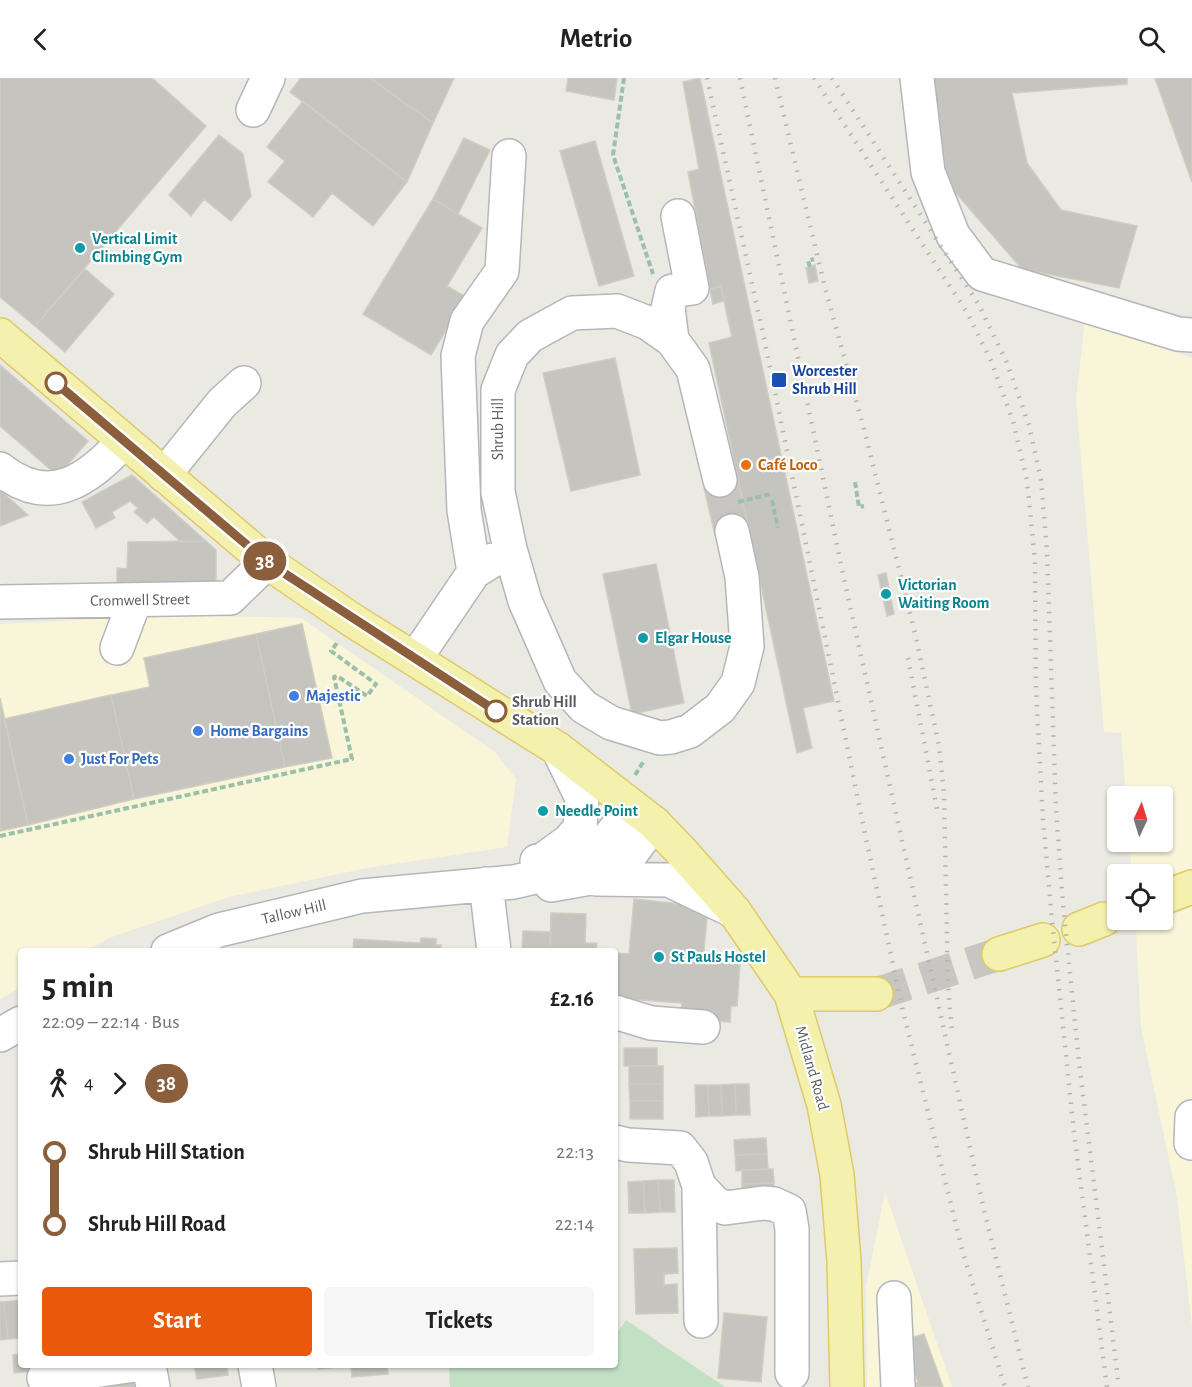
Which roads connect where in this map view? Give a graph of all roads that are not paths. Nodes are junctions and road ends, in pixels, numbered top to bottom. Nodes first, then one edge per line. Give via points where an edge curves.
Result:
1 (268, 78) edge
2 (917, 78) edge
3 (253, 110) dead end
4 (509, 156) dead end
5 (678, 216) dead end
6 (0, 335) edge
7 (1192, 335) edge
8 (672, 340) junction
9 (244, 383) dead end
10 (124, 441) junction
11 (0, 470) edge
12 (164, 475) junction
13 (510, 549) junction
14 (267, 562) junction
15 (474, 572) junction
16 (135, 600) junction
17 (0, 602) edge
18 (117, 648) dead end
19 (415, 659) junction
20 (558, 749) junction
21 (636, 809) junction
22 (591, 879) junction
23 (500, 883) junction
24 (1192, 886) edge
25 (424, 889) junction
26 (1173, 894) edge
27 (734, 911) junction
28 (1043, 940) dead end
29 (176, 948) edge
30 (494, 948) edge
31 (999, 954) tunnel mouth
32 (791, 994) junction
33 (876, 994) tunnel mouth
34 (618, 1013) edge
35 (18, 1025) edge
36 (703, 1027) dead end
37 (0, 1035) edge
38 (1192, 1117) edge
39 (618, 1143) edge
40 (1191, 1143) edge
41 (699, 1186) junction
42 (18, 1278) edge
43 (0, 1279) edge
44 (894, 1298) dead end
45 (701, 1321) dead end
46 (121, 1368) edge
47 (150, 1368) edge
48 (256, 1368) edge
49 (792, 1373) dead end
50 (65, 1380) edge
51 (153, 1387) edge
52 (259, 1387) edge
53 (847, 1387) edge
54 (898, 1387) edge

1 - 3 street
2 - 7 street via 928,172 953,235 982,274
4 - 15 street via 502,271 467,321 458,357 464,510
5 - 8 street via 692,288 672,291 668,308
6 - 10 main road, Midland Road
8 - 13 street, Shrub Hill via 648,323 617,311 572,313 530,336 512,355 498,390 498,492
8 - 13 street, Shrub Hill via 693,369 728,504 742,577 747,646 738,683 720,708 671,746 611,723 584,707 560,681 525,601
9 - 12 street via 222,403
10 - 11 street via 102,464 76,482 60,487 30,487
10 - 12 main road, Midland Road
12 - 14 main road, Midland Road
13 - 15 street
14 - 16 street, Cromwell Street via 230,598
14 - 19 main road, Midland Road
15 - 19 street
16 - 17 street, Cromwell Street
16 - 18 street
19 - 20 main road, Midland Road
20 - 21 main road, Midland Road
20 - 25 street, Tallow Hill via 582,798 580,828 569,841 544,860
21 - 22 street, Tallow Hill via 625,862
21 - 23 street, Tallow Hill via 608,840 564,870
21 - 27 main road, Midland Road via 681,850
22 - 23 street, Tallow Hill via 545,886
22 - 27 street, Tallow Hill via 669,880
23 - 25 street, Tallow Hill
23 - 30 street
24 - 26 main road
25 - 29 street, Tallow Hill via 362,896 230,927
27 - 32 main road, Midland Road
28 - 31 main road
32 - 33 main road
32 - 53 main road, Midland Road via 824,1105 837,1175
34 - 36 street via 651,1023
35 - 37 street
38 - 40 street
39 - 41 street via 680,1148 692,1162
41 - 45 street
41 - 49 street via 725,1208 763,1203 789,1212
42 - 43 street
44 - 54 street
46 - 50 street
47 - 51 street
48 - 52 street

